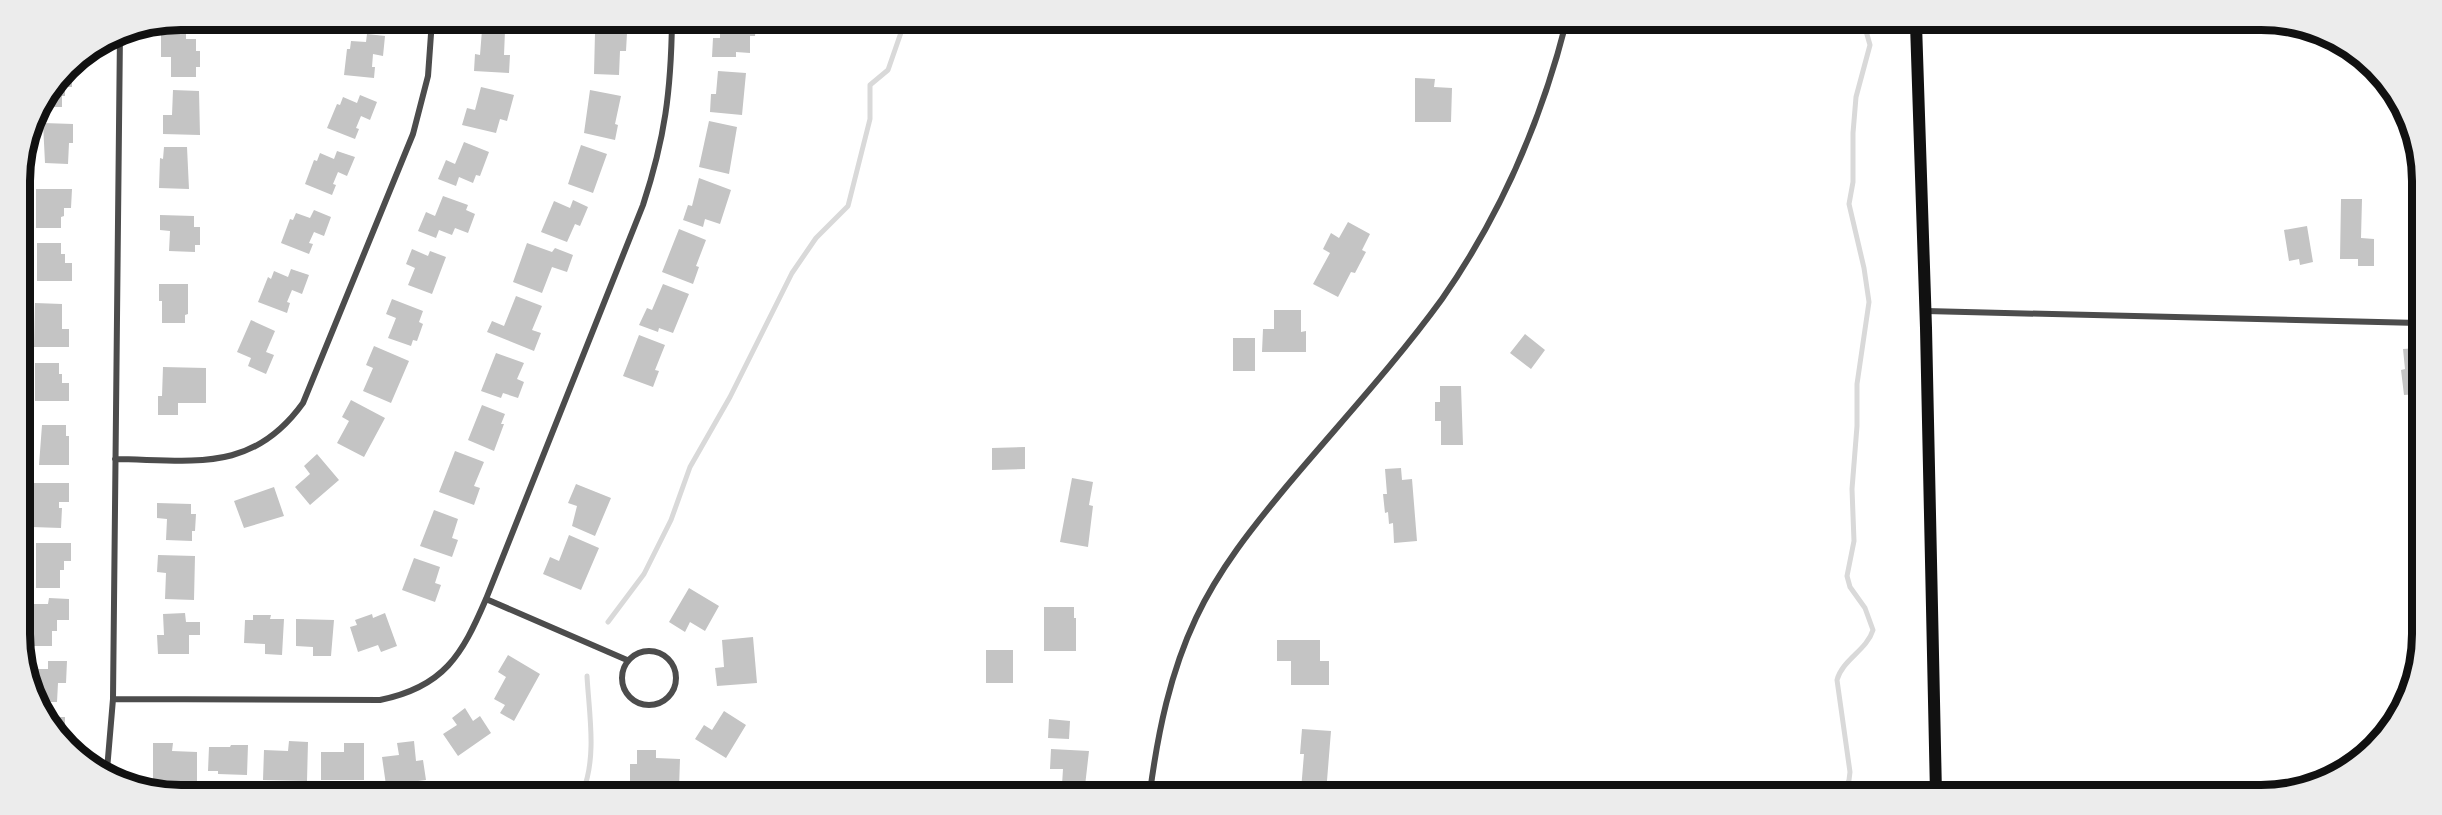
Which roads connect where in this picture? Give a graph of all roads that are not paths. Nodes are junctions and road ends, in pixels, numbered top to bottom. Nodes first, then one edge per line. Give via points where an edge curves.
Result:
1 (431, 30) edge
2 (672, 30) edge
3 (1564, 30) edge
4 (1916, 30) edge
5 (120, 43) edge
6 (1926, 311) junction
7 (2412, 323) edge
8 (115, 459) junction
9 (486, 598) junction
10 (627, 660) junction
11 (113, 699) junction
12 (107, 766) edge
13 (1151, 785) edge
14 (1936, 785) edge

1 - 8 street via 428,76 413,134 303,403 292,419 274,436 235,456 206,460
2 - 9 street via 667,112 658,159 643,205
3 - 13 street via 1534,125 1479,241 1408,344 1240,543 1209,592 1172,681
4 - 6 main road
5 - 8 street
6 - 7 street
6 - 14 main road
8 - 11 street
9 - 10 street
9 - 11 street via 468,640 454,660 427,683 395,697 365,701
10 - 10 street via 621,678 631,699 649,706 670,696 676,677 669,660 654,651 644,651
11 - 12 street

